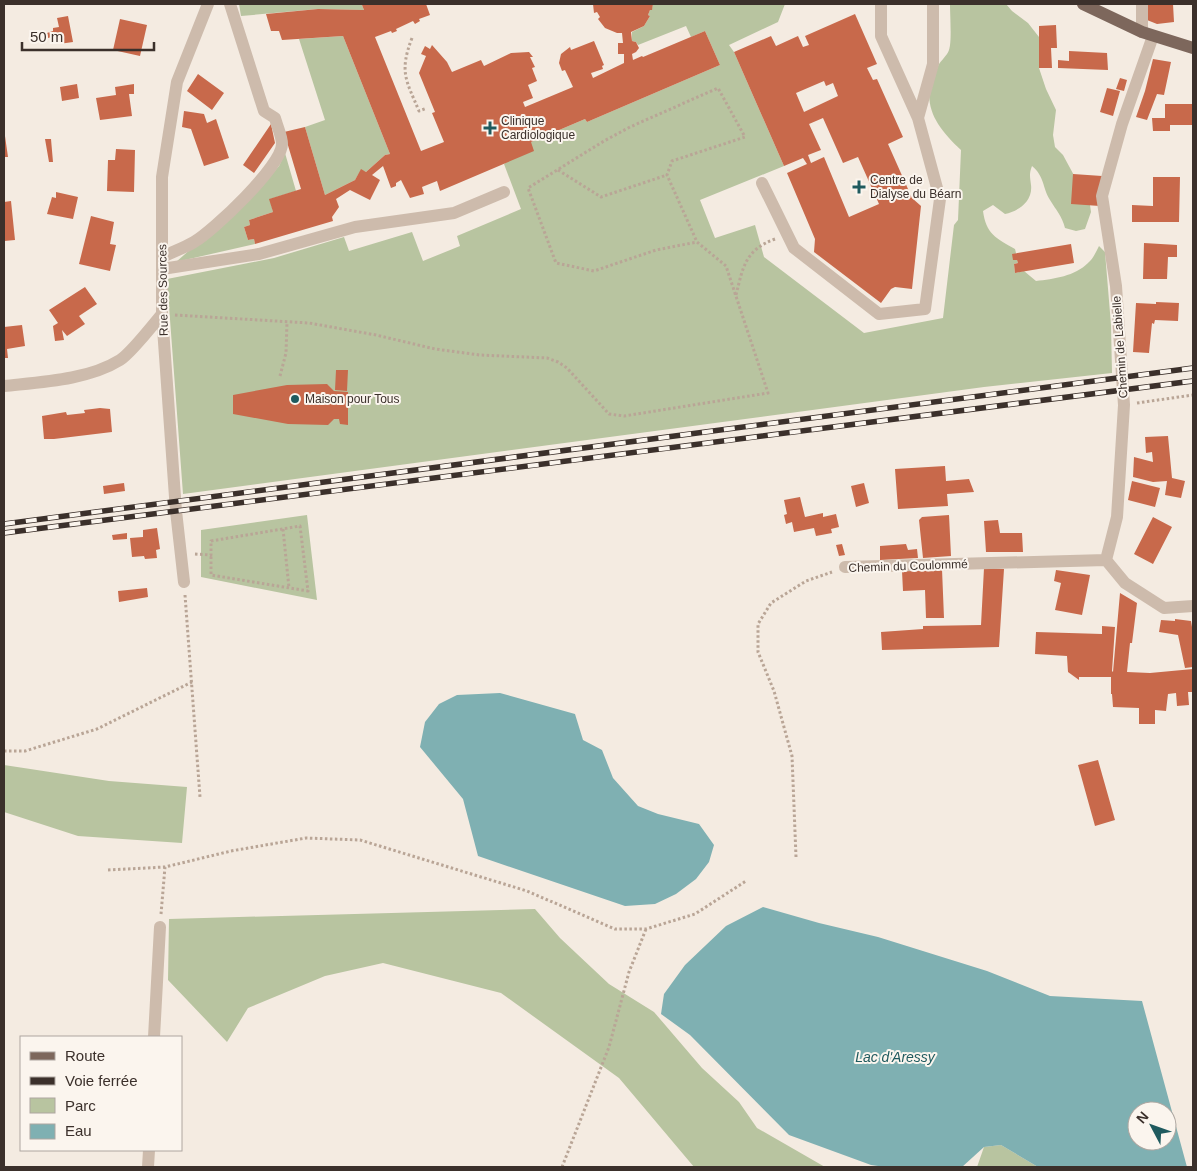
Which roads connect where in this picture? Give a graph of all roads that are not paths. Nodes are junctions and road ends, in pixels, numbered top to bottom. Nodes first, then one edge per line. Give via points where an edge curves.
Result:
1 (208, 4) edge
2 (230, 4) edge
3 (881, 4) edge
4 (933, 4) edge
5 (1083, 4) edge
6 (1142, 4) edge
7 (1147, 34) junction
8 (1193, 48) edge
9 (918, 118) junction
10 (762, 183) dead end
11 (504, 192) dead end
12 (162, 263) junction
13 (162, 314) junction
14 (4, 386) edge
15 (1106, 560) junction
16 (846, 567) road end
17 (184, 582) road end
18 (1193, 606) edge
19 (160, 927) road end
20 (154, 1036) edge
21 (149, 1151) edge
22 (148, 1167) edge

1 - 12 street, Rue des Sources via 177,82 162,177
2 - 12 street via 264,112 275,118 282,145 267,172 228,214
3 - 9 street via 881,36
4 - 9 street via 933,64
5 - 7 main road
6 - 7 street, Chemin de Labielle
7 - 8 main road
7 - 15 street, Chemin de Labielle via 1102,196 1116,286 1124,405 1117,517
9 - 10 street via 940,199 925,309 879,314 794,248
11 - 12 street via 454,213 355,227 259,254
12 - 13 street, Rue des Sources
13 - 14 street via 122,359 96,372
13 - 17 street, Rue des Sources
15 - 16 street, Chemin du Coulommé
15 - 18 street via 1125,583 1164,608
19 - 20 street
21 - 22 street

